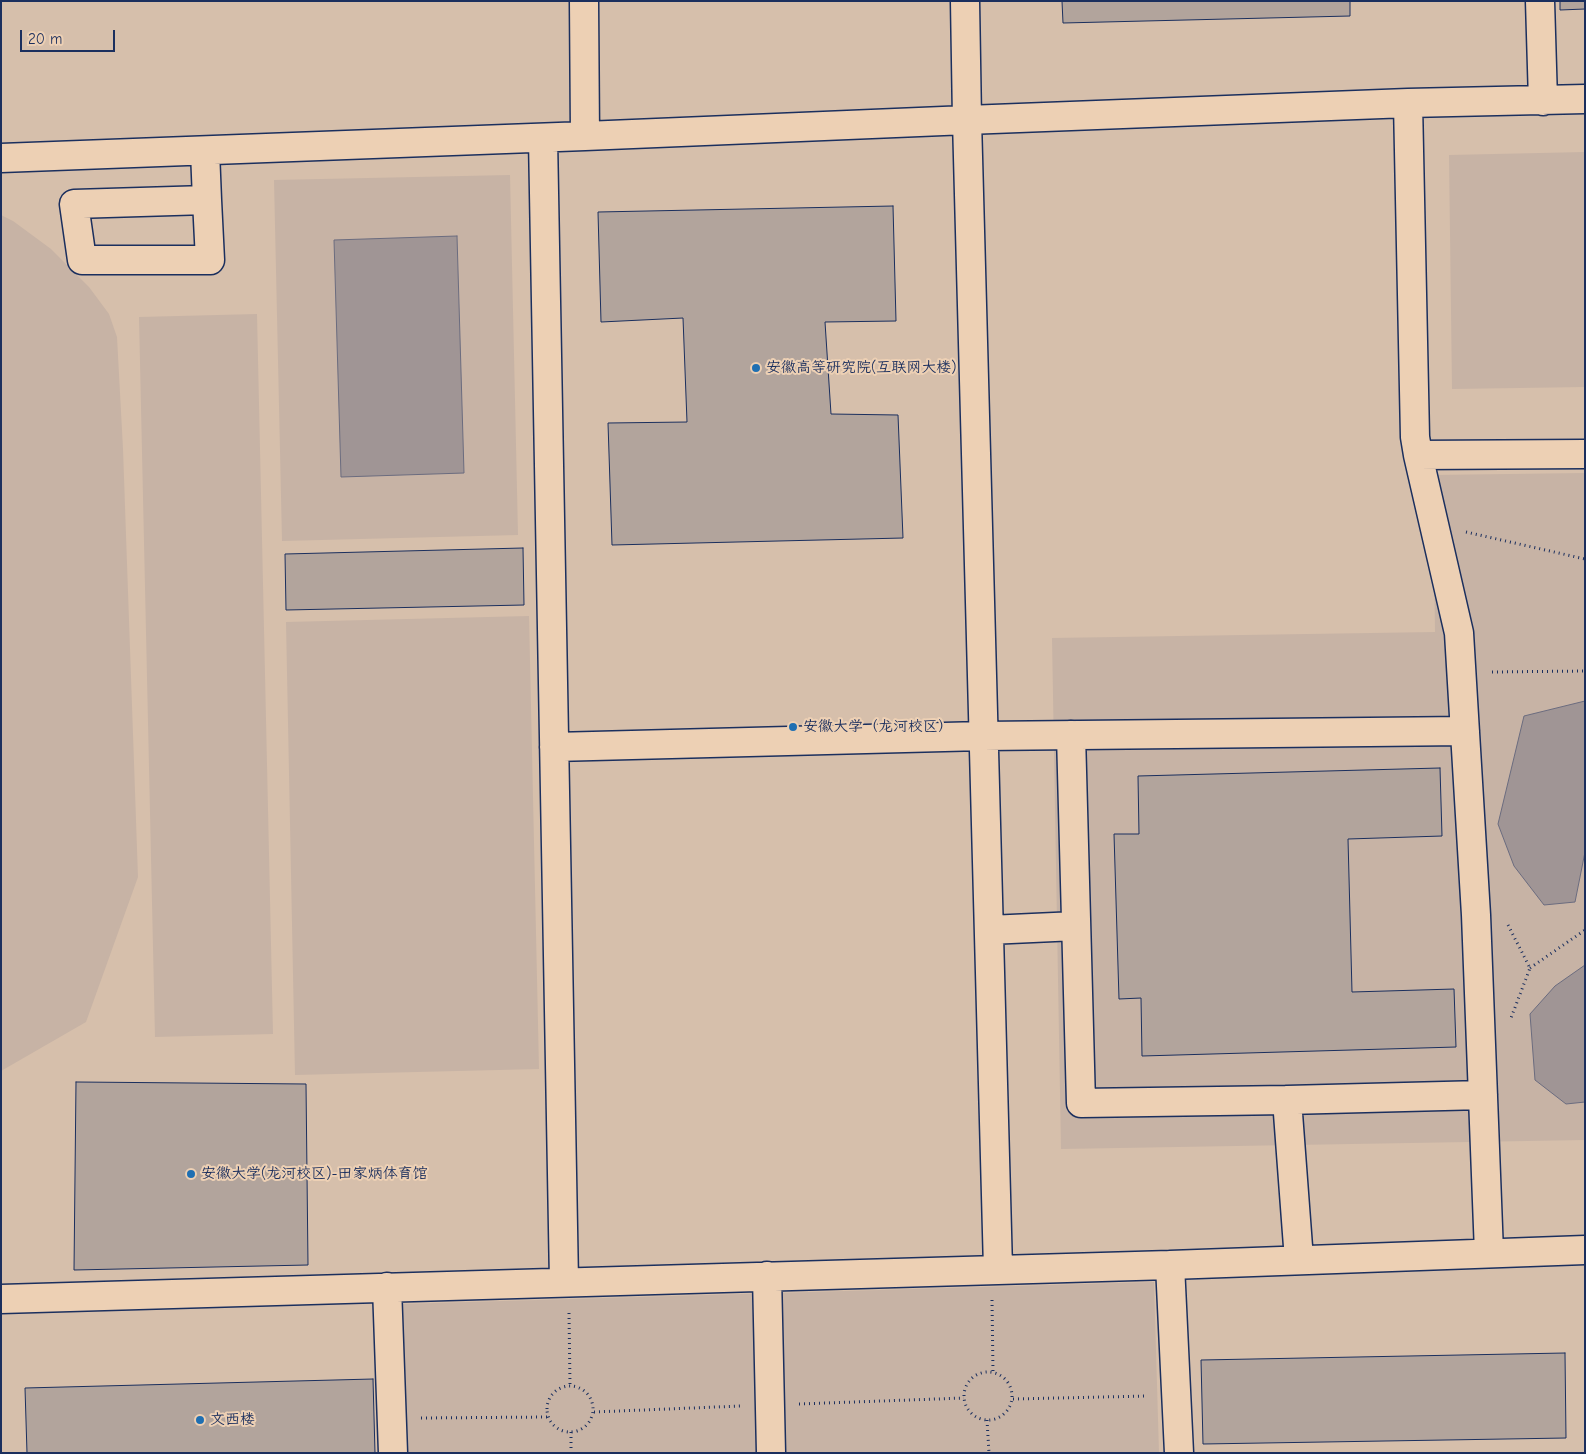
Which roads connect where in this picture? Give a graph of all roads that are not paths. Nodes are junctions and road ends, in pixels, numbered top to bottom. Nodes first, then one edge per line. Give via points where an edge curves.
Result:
1 (584, 1) edge
2 (965, 1) edge
3 (1540, 1) edge
4 (1585, 99) edge
5 (1543, 101) junction
6 (1408, 103) junction
7 (967, 120) junction
8 (585, 136) junction
9 (543, 138) junction
10 (205, 151) junction
11 (1, 158) edge
12 (207, 200) junction
13 (1585, 454) edge
14 (1418, 455) junction
15 (1465, 731) junction
16 (1072, 735) junction
17 (984, 736) junction
18 (554, 747) junction
19 (1076, 926) junction
20 (989, 930) junction
21 (1483, 1095) junction
22 (1287, 1100) junction
23 (1585, 1250) edge
24 (1489, 1254) junction
25 (1299, 1260) junction
26 (1170, 1264) junction
27 (995, 1270) junction
28 (767, 1276) junction
29 (566, 1282) junction
30 (388, 1287) junction
31 (1, 1298) edge
32 (393, 1453) edge
33 (770, 1453) edge
34 (1179, 1453) edge

1 - 8 lane
2 - 7 lane
3 - 5 lane
4 - 5 lane
5 - 6 lane
6 - 7 lane
6 - 14 lane
7 - 8 lane
7 - 17 lane
8 - 9 lane
9 - 10 lane
9 - 18 lane
10 - 11 lane
10 - 12 lane
12 - 12 lane via 74,204 82,260 210,260
13 - 14 lane
14 - 15 lane via 1459,633
15 - 16 lane
15 - 21 lane
16 - 17 lane
16 - 19 lane
17 - 18 lane
17 - 20 lane
18 - 29 lane
19 - 20 lane
19 - 22 lane via 1081,1103
20 - 27 lane
21 - 22 lane
21 - 24 lane
22 - 25 lane
23 - 24 lane
24 - 25 lane
25 - 26 lane
26 - 27 lane
26 - 34 lane
27 - 28 lane
28 - 29 lane
28 - 33 lane
29 - 30 lane
30 - 31 lane
30 - 32 lane

